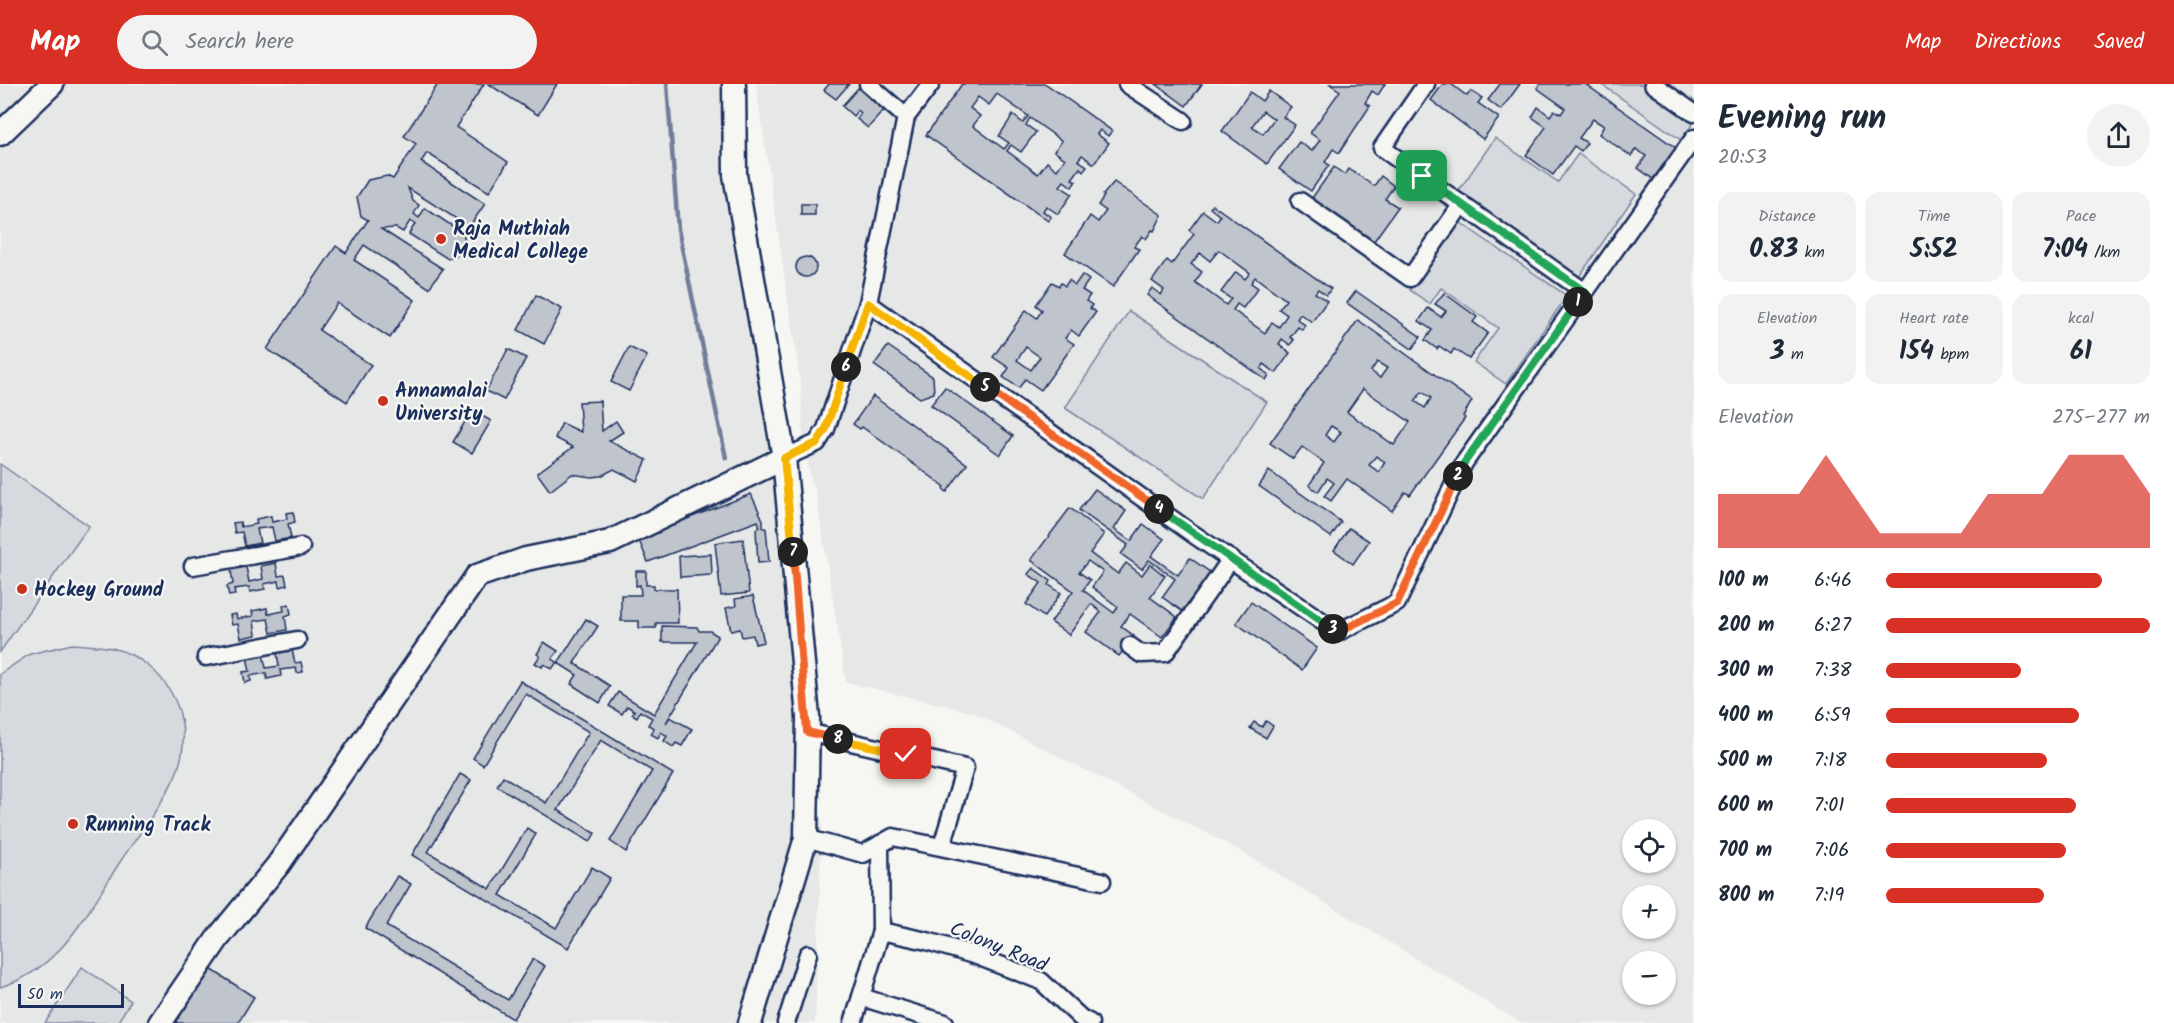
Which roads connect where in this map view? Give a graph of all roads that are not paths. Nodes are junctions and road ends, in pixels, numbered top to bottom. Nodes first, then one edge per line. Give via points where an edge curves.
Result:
1 (32, 84) edge
2 (52, 84) edge
3 (734, 84) edge
4 (868, 84) edge
5 (931, 84) edge
6 (1126, 84) edge
7 (1426, 84) edge
8 (1653, 84) edge
9 (1694, 113) edge
10 (0, 116) edge
11 (906, 117) junction
12 (1183, 122) dead end
13 (0, 134) edge
14 (1694, 138) edge
15 (1300, 201) dead end
16 (1462, 204) junction
17 (1585, 292) junction
18 (868, 303) junction
19 (784, 458) junction
20 (301, 547) dead end
21 (1231, 559) junction
22 (193, 566) dead end
23 (297, 640) dead end
24 (1130, 646) dead end
25 (206, 657) dead end
26 (807, 732) junction
27 (806, 838) junction
28 (880, 844) junction
29 (942, 846) junction
30 (1102, 881) dead end
31 (881, 931) junction
32 (808, 954) dead end
33 (861, 997) junction
34 (160, 1023) edge
35 (750, 1023) edge
36 (786, 1023) edge
37 (853, 1023) edge
38 (945, 1023) edge
39 (1090, 1023) edge

1 - 10 street
2 - 13 street
3 - 19 street via 735,175
4 - 11 street
5 - 11 street
6 - 12 street
7 - 16 street via 1382,148
8 - 9 street
11 - 18 street
14 - 17 street
15 - 16 street via 1410,278
16 - 17 street
17 - 21 street via 1464,463 1397,603 1338,632
18 - 19 street via 826,429 817,443
18 - 21 street
19 - 26 street
19 - 34 street via 610,542 526,559 477,576 278,865 218,938
20 - 22 street
21 - 24 street via 1165,653 1141,654
23 - 25 street
26 - 27 street
26 - 29 street via 965,768
27 - 28 street via 863,854
27 - 35 street
28 - 29 street via 893,837
28 - 31 street
29 - 30 street
31 - 33 street
31 - 39 street, Colony Road via 977,956 1041,981
32 - 36 street
33 - 37 street
33 - 38 street

